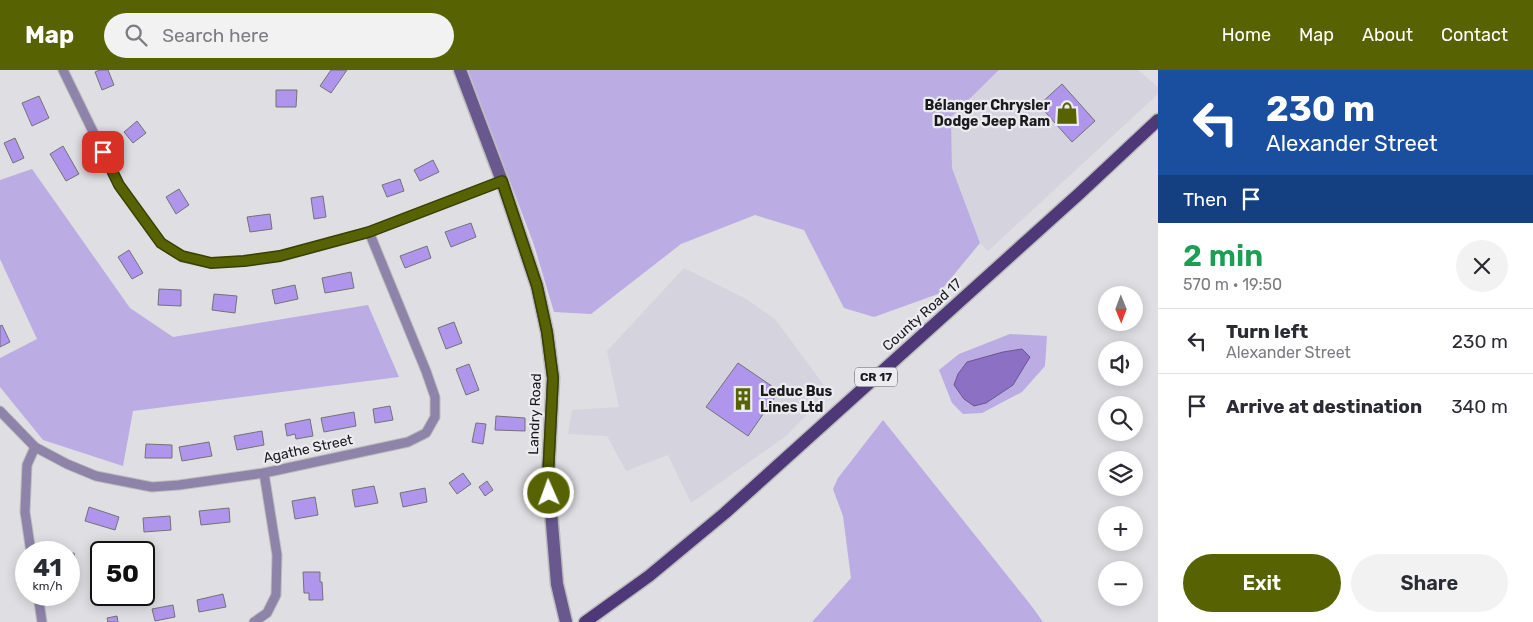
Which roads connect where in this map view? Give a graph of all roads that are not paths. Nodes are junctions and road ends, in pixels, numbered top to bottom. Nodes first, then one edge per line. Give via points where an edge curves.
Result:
1 (63, 70) edge
2 (460, 70) edge
3 (1158, 120) edge
4 (502, 181) junction
5 (369, 232) junction
6 (0, 411) edge
7 (35, 447) junction
8 (264, 473) junction
9 (29, 541) edge
10 (40, 606) edge
11 (42, 622) edge
12 (254, 622) edge
13 (566, 622) edge
14 (585, 622) edge

1 - 5 street via 119,185 161,243 182,256 211,263 253,260
2 - 4 main road, Landry Road
3 - 14 main road, County Road 17 / CR 17 via 725,513 649,576
4 - 5 street
4 - 13 main road, Landry Road via 537,286 547,332 553,378 548,476 557,584
5 - 8 street, Agathe Street via 426,371 435,397 435,417 426,433 408,442
6 - 7 street, Agathe Street
7 - 8 street, Agathe Street via 96,476 152,487
7 - 9 street via 27,465 25,512
8 - 12 street via 277,555 276,595 267,613
10 - 11 street

